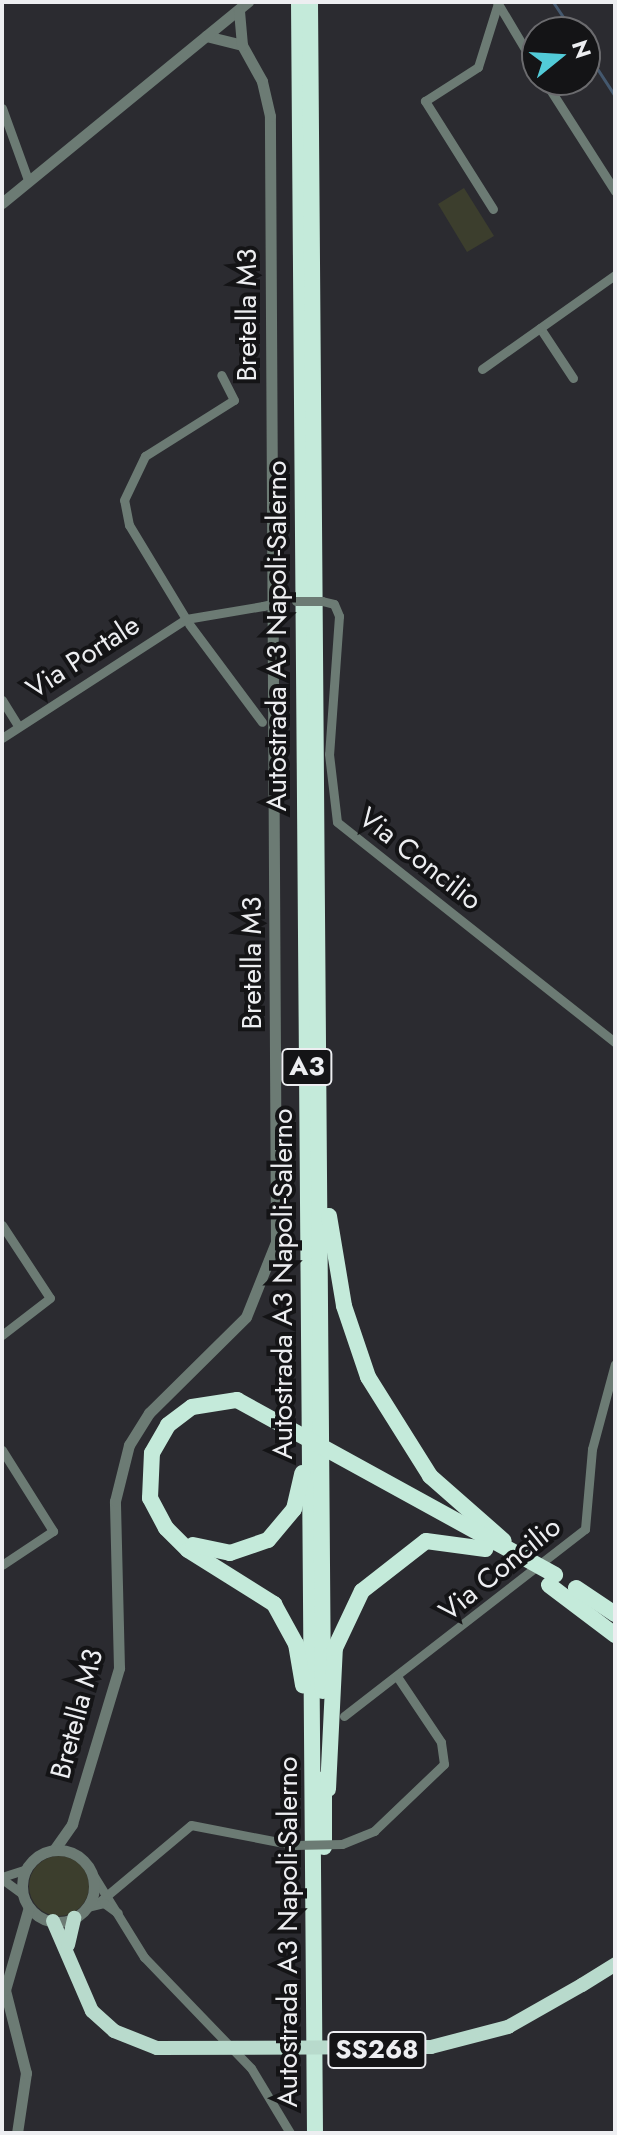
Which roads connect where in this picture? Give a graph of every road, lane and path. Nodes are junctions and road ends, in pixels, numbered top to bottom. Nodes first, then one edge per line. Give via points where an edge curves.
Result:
1 (299, 2) edge
2 (310, 2) edge
3 (498, 2) edge
4 (244, 6) edge
5 (226, 21) junction
6 (206, 36) junction
7 (238, 38) junction
8 (521, 42) edge
9 (554, 96) edge
10 (2, 108) edge
11 (28, 180) junction
12 (615, 191) edge
13 (2, 203) edge
14 (493, 209) dead end
15 (615, 275) edge
16 (540, 328) junction
17 (482, 369) dead end
18 (221, 375) dead end
19 (573, 378) dead end
20 (188, 622) junction
21 (2, 700) edge
22 (262, 722) dead end
23 (18, 726) junction
24 (2, 738) edge
25 (318, 1039) junction
26 (615, 1042) edge
27 (2, 1225) edge
28 (2, 1335) edge
29 (309, 1338) junction
30 (615, 1364) edge
31 (2, 1450) edge
32 (176, 1538) junction
33 (2, 1565) edge
34 (552, 1580) junction
35 (615, 1614) edge
36 (615, 1635) edge
37 (398, 1678) junction
38 (344, 1716) dead end
39 (319, 1822) junction
40 (72, 1824) junction
41 (54, 1850) junction
42 (78, 1855) junction
43 (27, 1869) junction
44 (94, 1872) junction
45 (2, 1878) edge
46 (123, 1880) junction
47 (23, 1894) junction
48 (110, 1894) junction
49 (92, 1905) junction
50 (29, 1907) junction
51 (74, 1918) junction
52 (123, 1919) junction
53 (50, 1920) junction
54 (21, 1936) junction
55 (67, 1949) junction
56 (615, 1964) edge
57 (17, 2133) edge
58 (290, 2133) edge
59 (315, 2133) edge
60 (326, 2133) edge

1 - 29 highway, Autostrada A3 Napoli-Salerno / A3
2 - 25 highway, Autostrada A3 Napoli-Salerno / A3
3 - 8 street
3 - 14 street via 478,67 425,101
4 - 5 street
4 - 7 street
5 - 6 street
5 - 7 street, Bretella M3
6 - 7 street
6 - 11 street
7 - 40 street, Bretella M3 via 262,81 270,116 276,1242 246,1317 149,1413 122,1463 114,1524 119,1668
9 - 12 street
10 - 11 street
11 - 13 street
15 - 16 street
16 - 17 street
16 - 19 street
18 - 20 street via 234,400 145,456 124,500 129,525
20 - 22 street
20 - 23 street, Via Portale
20 - 26 street, Via Concilio, bridge via 284,601 334,604 339,616 329,754 337,822
21 - 23 street
23 - 24 street, Via Portale
25 - 34 highway, A3, bridge via 336,1272 368,1377 430,1476
25 - 39 highway, Autostrada A3 Napoli-Salerno / A3
27 - 28 street via 50,1298
29 - 32 highway, A3 via 302,1474 287,1521 243,1551 205,1550
29 - 39 highway, Autostrada A3 Napoli-Salerno / A3
30 - 37 street, Via Concilio via 592,1449 585,1529
31 - 33 street via 53,1531
32 - 34 highway, A3, bridge via 150,1498 152,1453 168,1425 206,1402 237,1400 267,1411
32 - 39 highway, A3 via 262,1592 289,1629 302,1673
34 - 35 highway, A3
34 - 36 highway, A3
34 - 39 highway, A3, bridge via 475,1544 437,1539 405,1550 362,1591 335,1648
37 - 38 street, Via Concilio
37 - 46 street, bridge via 441,1742 444,1764 374,1831 342,1844 294,1845 191,1825
39 - 59 highway, Autostrada A3 Napoli-Salerno / A3
39 - 60 highway, Autostrada A3 Napoli-Salerno / A3
40 - 41 street, Bretella M3
40 - 42 street, Bretella M3
41 - 42 street
41 - 43 street
42 - 44 street
43 - 45 street
43 - 47 street
44 - 46 street
44 - 48 street
44 - 49 street
45 - 47 street
46 - 48 street
47 - 50 street
48 - 49 street
48 - 52 street
49 - 51 street
49 - 52 street
50 - 53 street
50 - 54 street
51 - 53 street
51 - 55 highway
52 - 58 street via 173,1992 251,2068
53 - 54 street
53 - 55 highway, SS268
54 - 57 street via 5,1990 26,2073
55 - 56 highway, SS268, bridge via 92,2011 114,2031 157,2048 431,2047 508,2027

